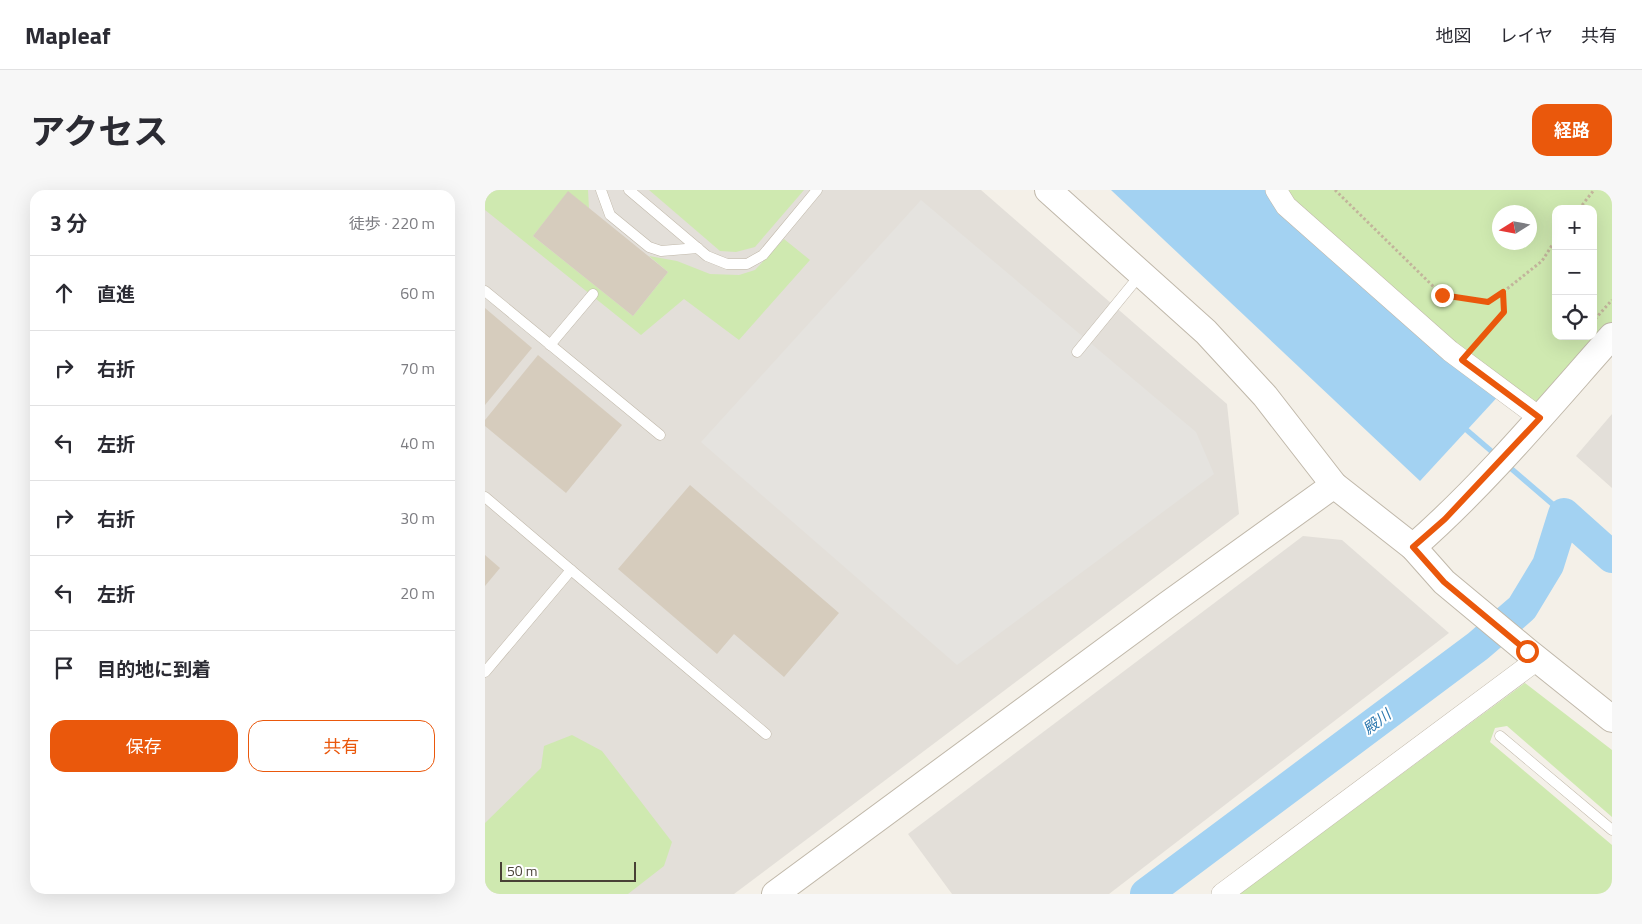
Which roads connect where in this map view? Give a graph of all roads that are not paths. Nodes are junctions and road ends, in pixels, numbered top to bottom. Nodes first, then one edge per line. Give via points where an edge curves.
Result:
1 (601, 190) edge
2 (629, 190) edge
3 (817, 190) edge
4 (1048, 190) edge
5 (1276, 190) edge
6 (698, 248) junction
7 (1141, 273) junction
8 (485, 292) edge
9 (593, 294) dead end
10 (1612, 336) edge
11 (550, 345) junction
12 (1077, 352) dead end
13 (1540, 418) junction
14 (660, 435) dead end
15 (1334, 484) junction
16 (485, 498) edge
17 (1413, 547) junction
18 (571, 570) junction
19 (1532, 655) junction
20 (485, 672) edge
21 (1612, 719) edge
22 (766, 734) dead end
23 (1500, 736) dead end
24 (1612, 830) edge
25 (775, 894) edge
26 (1222, 894) edge

1 - 6 lane via 610,215 649,247 661,251
2 - 6 lane
3 - 6 lane via 763,255 747,264 727,264 707,256
4 - 7 street
5 - 13 street via 1286,206 1450,352
7 - 12 lane
7 - 15 street via 1206,332 1259,388
8 - 11 lane
9 - 11 lane
10 - 13 street
11 - 14 lane
13 - 17 street via 1445,519
15 - 17 street
15 - 25 street
16 - 18 lane
17 - 19 street via 1444,582
18 - 20 lane
18 - 22 lane
19 - 21 street
19 - 26 street
23 - 24 lane

